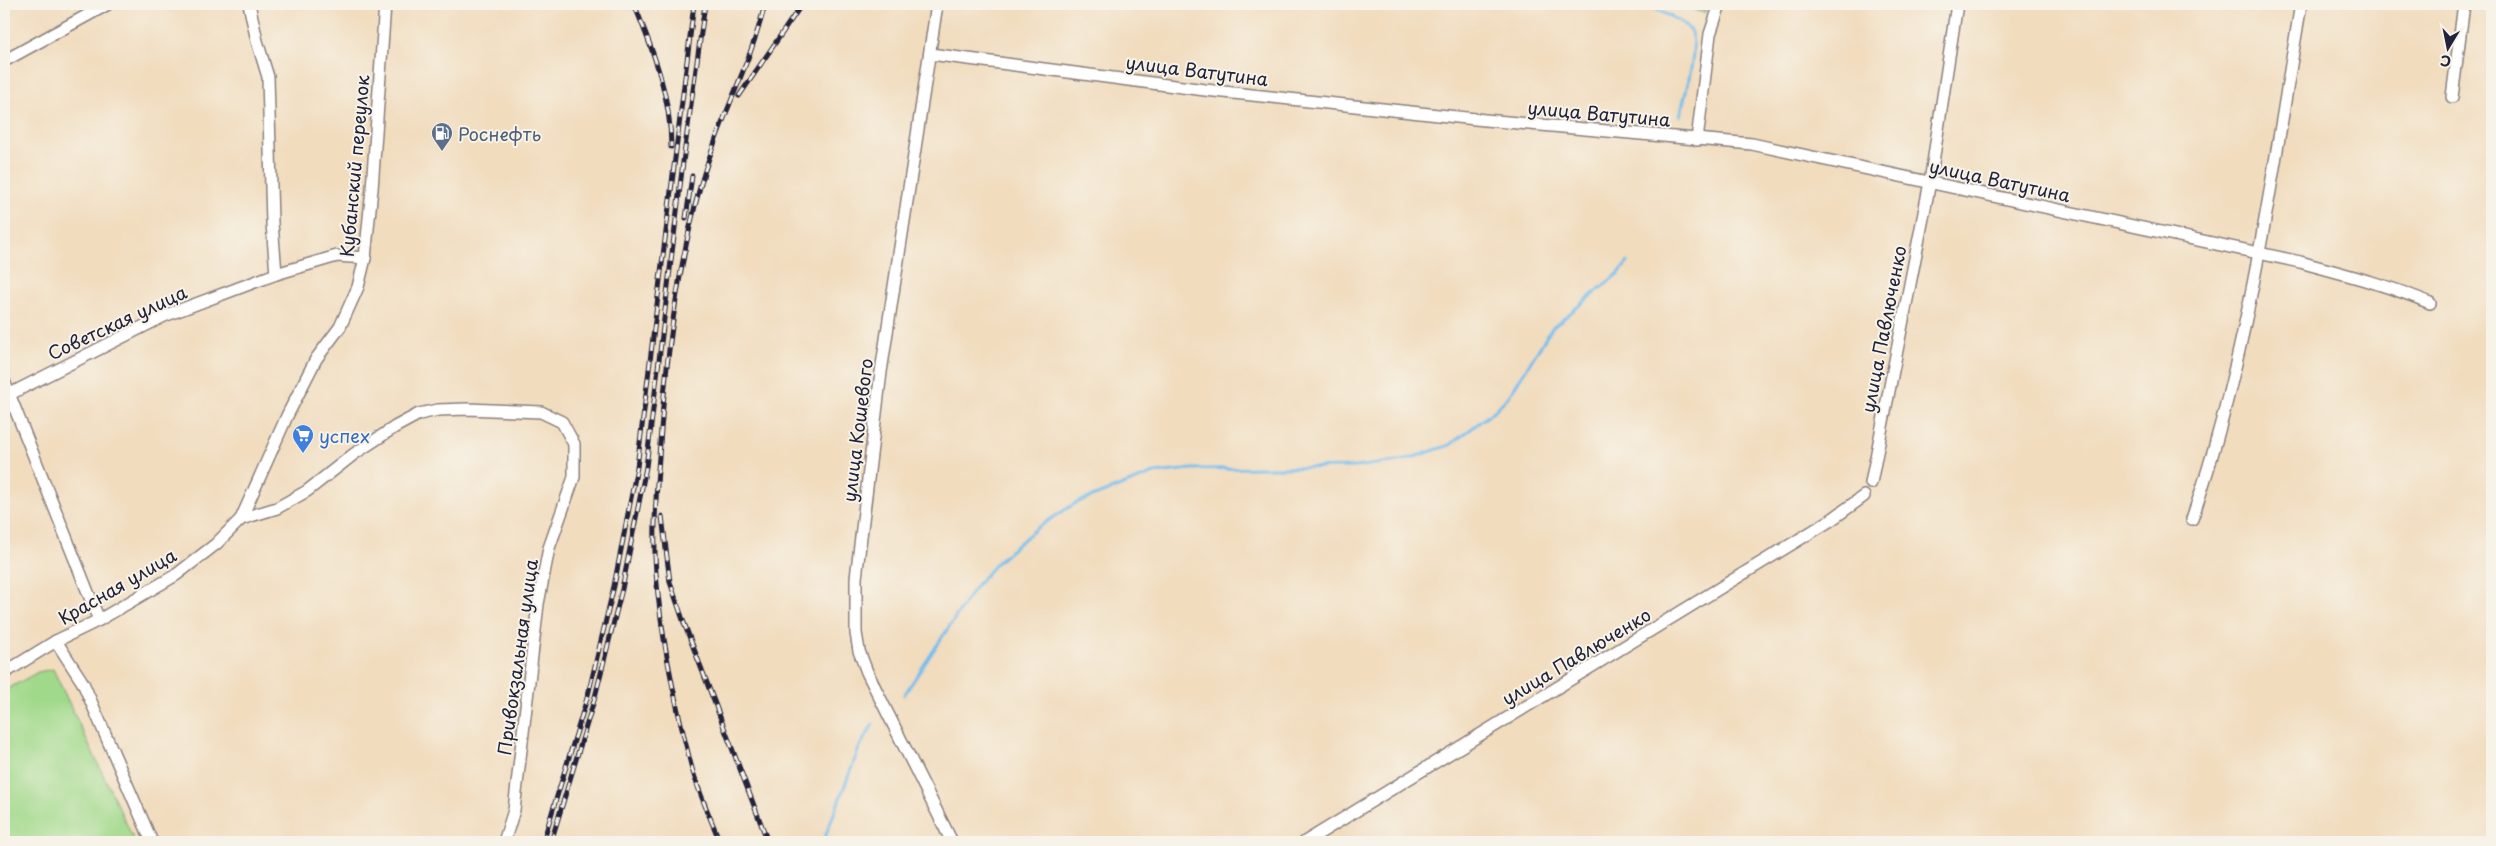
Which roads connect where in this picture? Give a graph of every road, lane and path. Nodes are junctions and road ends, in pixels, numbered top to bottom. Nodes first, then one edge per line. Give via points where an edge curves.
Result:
1 (108, 4) edge
2 (249, 4) edge
3 (385, 4) edge
4 (937, 4) edge
5 (1720, 4) edge
6 (1957, 4) edge
7 (2301, 4) edge
8 (2464, 4) edge
9 (930, 54) junction
10 (4, 61) edge
11 (2452, 97) dead end
12 (1698, 140) junction
13 (1930, 182) junction
14 (2257, 254) junction
15 (365, 258) junction
16 (276, 274) junction
17 (2430, 303) dead end
18 (340, 327) joint
19 (4, 381) edge
20 (6, 395) edge
21 (562, 422) joint
22 (1872, 483) dead end
23 (1864, 496) dead end
24 (240, 519) junction
25 (2192, 519) dead end
26 (99, 620) junction
27 (56, 641) junction
28 (4, 673) edge
29 (152, 842) edge
30 (504, 842) edge
31 (952, 842) edge
32 (1304, 842) edge

1 - 10 street
2 - 16 street via 268,77
3 - 15 street, Кубанский переулок
4 - 9 street, улица Кошевого
5 - 12 street via 1710,34
6 - 13 street, улица Павлюченко
7 - 14 street
8 - 11 street
9 - 12 street, улица Ватутина via 1205,90 1476,120
9 - 31 street, улица Кошевого via 881,372 856,578 856,633 867,672
12 - 13 street, улица Ватутина via 1752,144
13 - 14 street, улица Ватутина
13 - 22 street, улица Павлюченко
14 - 17 street, улица Ватутина via 2363,279
14 - 25 street via 2220,429
15 - 16 street, Советская улица via 337,256
15 - 18 street, Кубанский переулок via 358,287
16 - 20 street, Советская улица via 164,316
18 - 24 street, Красная улица via 316,359
19 - 20 street
20 - 26 street
21 - 24 street, Красная улица via 541,412 467,409 419,414 354,454 308,491 277,508
21 - 30 street, Привокзальная улица via 574,444 574,477 550,548 538,604 514,810
23 - 32 street, улица Павлюченко via 1831,520
24 - 26 street, Красная улица via 216,544 176,575
26 - 27 street, Красная улица
27 - 28 street, Красная улица
27 - 29 street via 83,683

